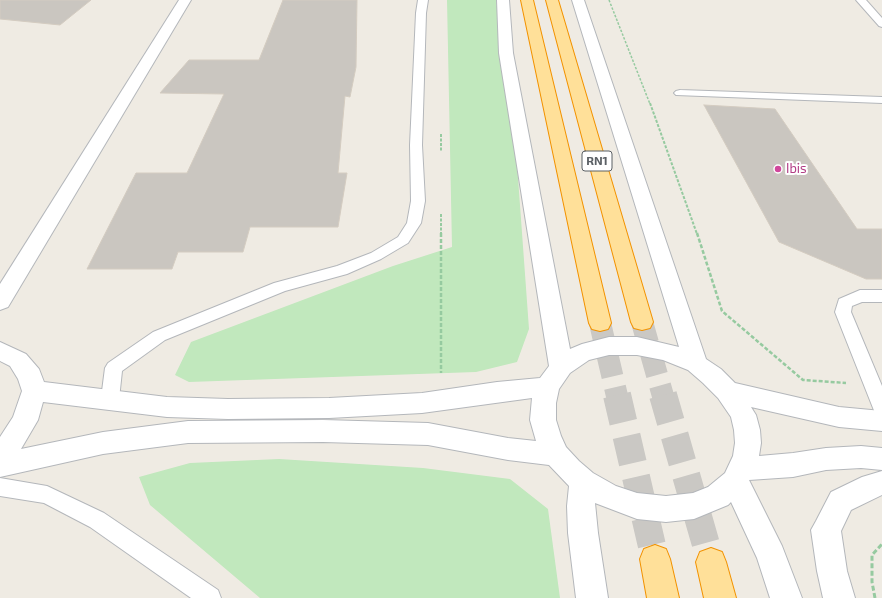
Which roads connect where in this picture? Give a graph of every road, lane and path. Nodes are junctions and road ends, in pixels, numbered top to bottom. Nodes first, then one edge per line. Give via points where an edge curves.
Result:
1 (185, 0) edge
2 (423, 0) edge
3 (503, 0) edge
4 (528, 0) edge
5 (552, 0) edge
6 (578, 0) edge
7 (609, 0) edge
8 (861, 0) edge
9 (882, 24) edge
10 (680, 93) dead end
11 (882, 100) edge
12 (882, 296) edge
13 (0, 302) edge
14 (642, 322) tunnel mouth
15 (600, 323) tunnel mouth
16 (0, 352) edge
17 (696, 364) junction
18 (554, 377) junction
19 (873, 385) junction
20 (34, 391) junction
21 (727, 391) junction
22 (110, 399) junction
23 (882, 408) edge
24 (882, 421) edge
25 (0, 452) edge
26 (557, 455) junction
27 (882, 459) edge
28 (0, 465) edge
29 (738, 475) junction
30 (583, 482) junction
31 (882, 483) edge
32 (0, 487) edge
33 (882, 544) edge
34 (655, 559) tunnel mouth
35 (710, 562) tunnel mouth
36 (210, 598) edge
37 (592, 598) edge
38 (663, 598) edge
39 (720, 598) edge
40 (786, 598) edge
41 (839, 598) edge
42 (875, 598) edge

1 - 13 street
2 - 22 lane via 416,145 418,201 414,223 403,240 376,256 342,270 280,287 159,336 114,368
3 - 18 street via 506,53
4 - 15 highway, RN1
5 - 14 highway, RN1
6 - 17 street
7 - 19 path via 657,122 722,311 803,380
8 - 9 lane
10 - 11 lane
12 - 19 lane via 860,296 845,303 843,312
16 - 20 street via 18,360 30,376
17 - 18 street via 667,352 637,346 609,346 582,354
17 - 21 street
18 - 22 street via 497,392 422,403 329,408 228,410 167,407
18 - 26 street via 543,403 543,420 548,438
19 - 23 lane
20 - 22 street
20 - 25 street via 25,420 9,445
21 - 24 street via 839,417
21 - 29 street via 743,416 747,430 746,456
26 - 28 street via 428,434 323,431 188,432 104,443
26 - 30 street
27 - 29 street via 826,459
29 - 30 street via 718,496 694,506 666,509 637,506 608,496
29 - 40 street
30 - 37 street via 583,533
31 - 41 street via 841,501 826,530
32 - 36 lane via 48,495 97,520
33 - 42 path via 872,555
34 - 38 highway
35 - 39 highway

